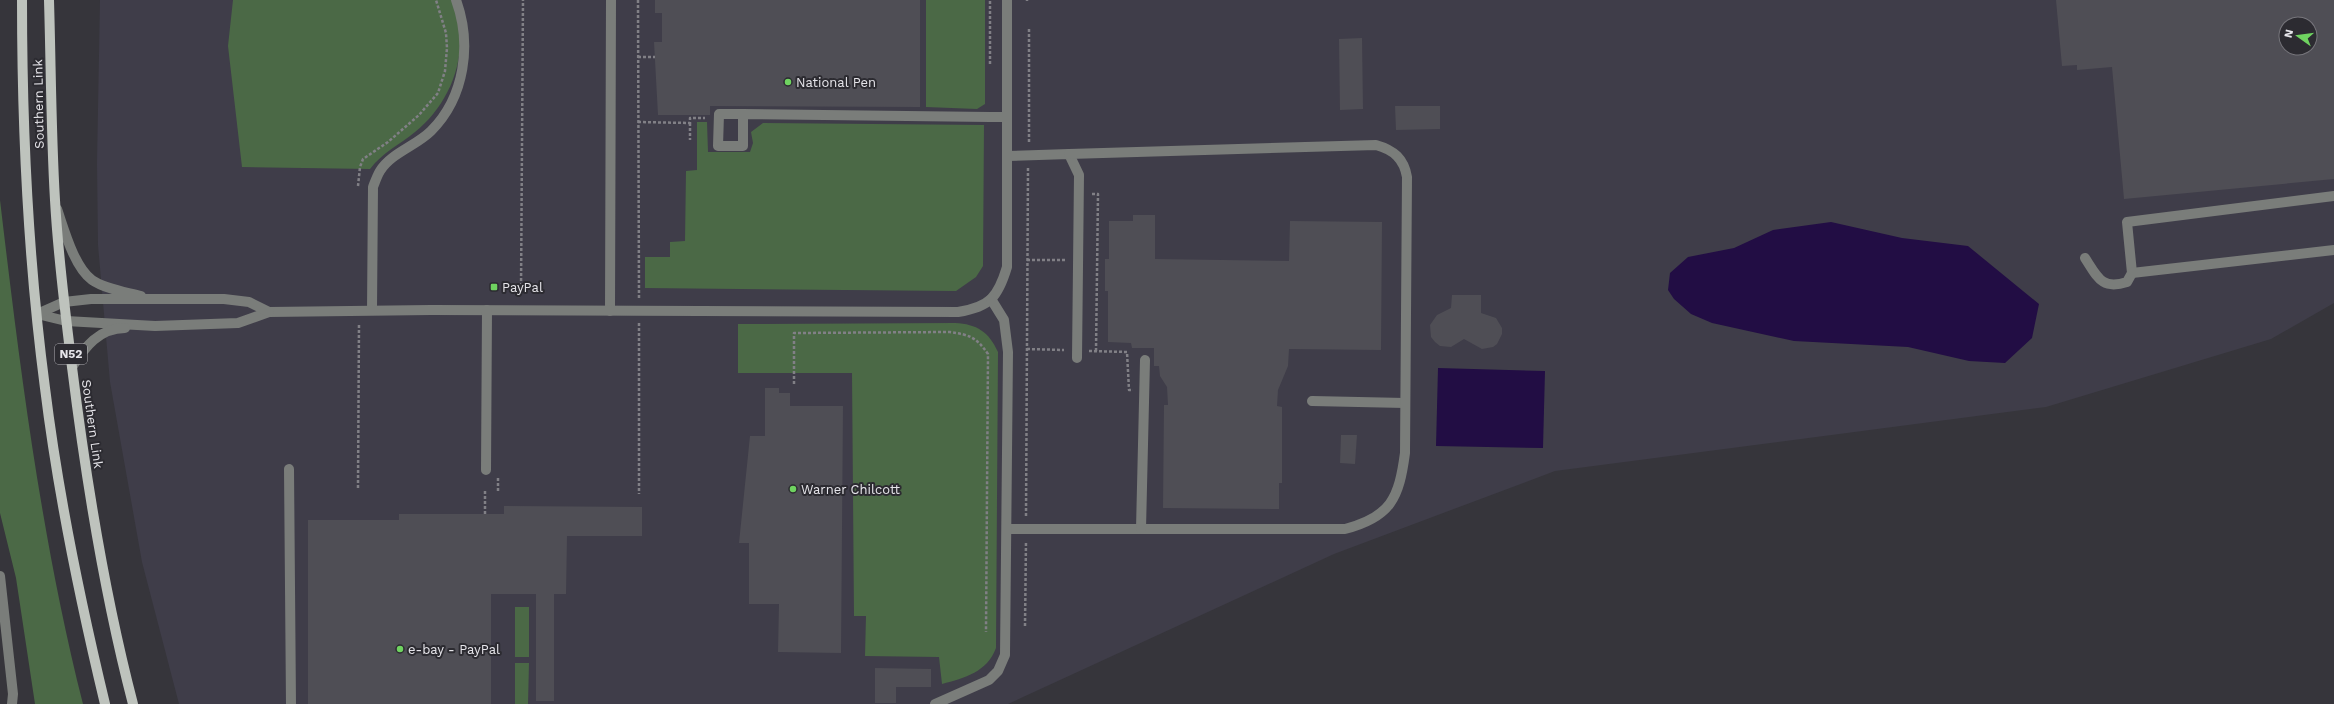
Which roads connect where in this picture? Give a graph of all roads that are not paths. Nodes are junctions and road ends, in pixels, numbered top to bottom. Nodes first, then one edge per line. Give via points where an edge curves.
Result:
1 (22, 0) edge
2 (48, 0) edge
3 (456, 0) edge
4 (611, 0) edge
5 (1007, 0) edge
6 (743, 114) junction
7 (1007, 117) junction
8 (1069, 154) junction
9 (1007, 156) junction
10 (2334, 196) edge
11 (55, 201) junction
12 (2334, 250) edge
13 (2085, 258) dead end
14 (2132, 273) junction
15 (991, 299) junction
16 (154, 300) junction
17 (64, 302) junction
18 (372, 310) junction
19 (487, 310) junction
20 (610, 311) junction
21 (269, 312) junction
22 (37, 314) junction
23 (66, 320) junction
24 (155, 326) junction
25 (1077, 354) road end
26 (1145, 360) dead end
27 (72, 367) junction
28 (1312, 401) dead end
29 (1405, 403) junction
30 (289, 469) dead end
31 (486, 470) dead end
32 (1007, 529) junction
33 (1141, 529) junction
34 (0, 576) edge
35 (12, 704) edge
36 (105, 704) edge
37 (133, 704) edge
38 (291, 704) edge
39 (935, 704) edge

1 - 22 main road, Southern Link / N52 via 24,154
2 - 11 main road, Southern Link / N52
3 - 18 street via 464,27 465,51 456,90 431,131 386,163 373,187
4 - 20 street
5 - 7 street
6 - 6 street via 719,114 718,146 742,146
6 - 7 street
7 - 9 street
8 - 9 street
8 - 25 street via 1079,175
8 - 29 street via 1376,146 1388,148 1398,155 1405,166 1407,177
9 - 15 street via 1007,267 1001,286
10 - 14 street via 2127,222
11 - 16 street via 70,247 92,280
11 - 17 main road, Southern Link / N52
12 - 14 street
13 - 14 street via 2105,284 2114,286 2127,282
15 - 20 street via 978,309 958,312
15 - 32 street via 1004,320 1008,352
16 - 17 street via 91,299
16 - 21 street via 224,299 248,302
17 - 22 street
17 - 23 main road, Southern Link / N52
18 - 19 street
18 - 21 street
19 - 20 street
19 - 31 street
21 - 24 street via 238,323
22 - 23 street
22 - 36 main road, Southern Link / N52 via 53,448 74,562
23 - 24 street
23 - 27 main road, Southern Link / N52
24 - 27 street via 120,328 100,334 84,348
26 - 33 street
27 - 37 main road, Southern Link / N52 via 80,434 100,554 121,660
28 - 29 street
29 - 33 street via 1405,453 1401,483 1383,513 1374,520 1345,529
30 - 38 street
32 - 33 street
32 - 39 street via 1005,655 998,671 989,680
34 - 35 street

